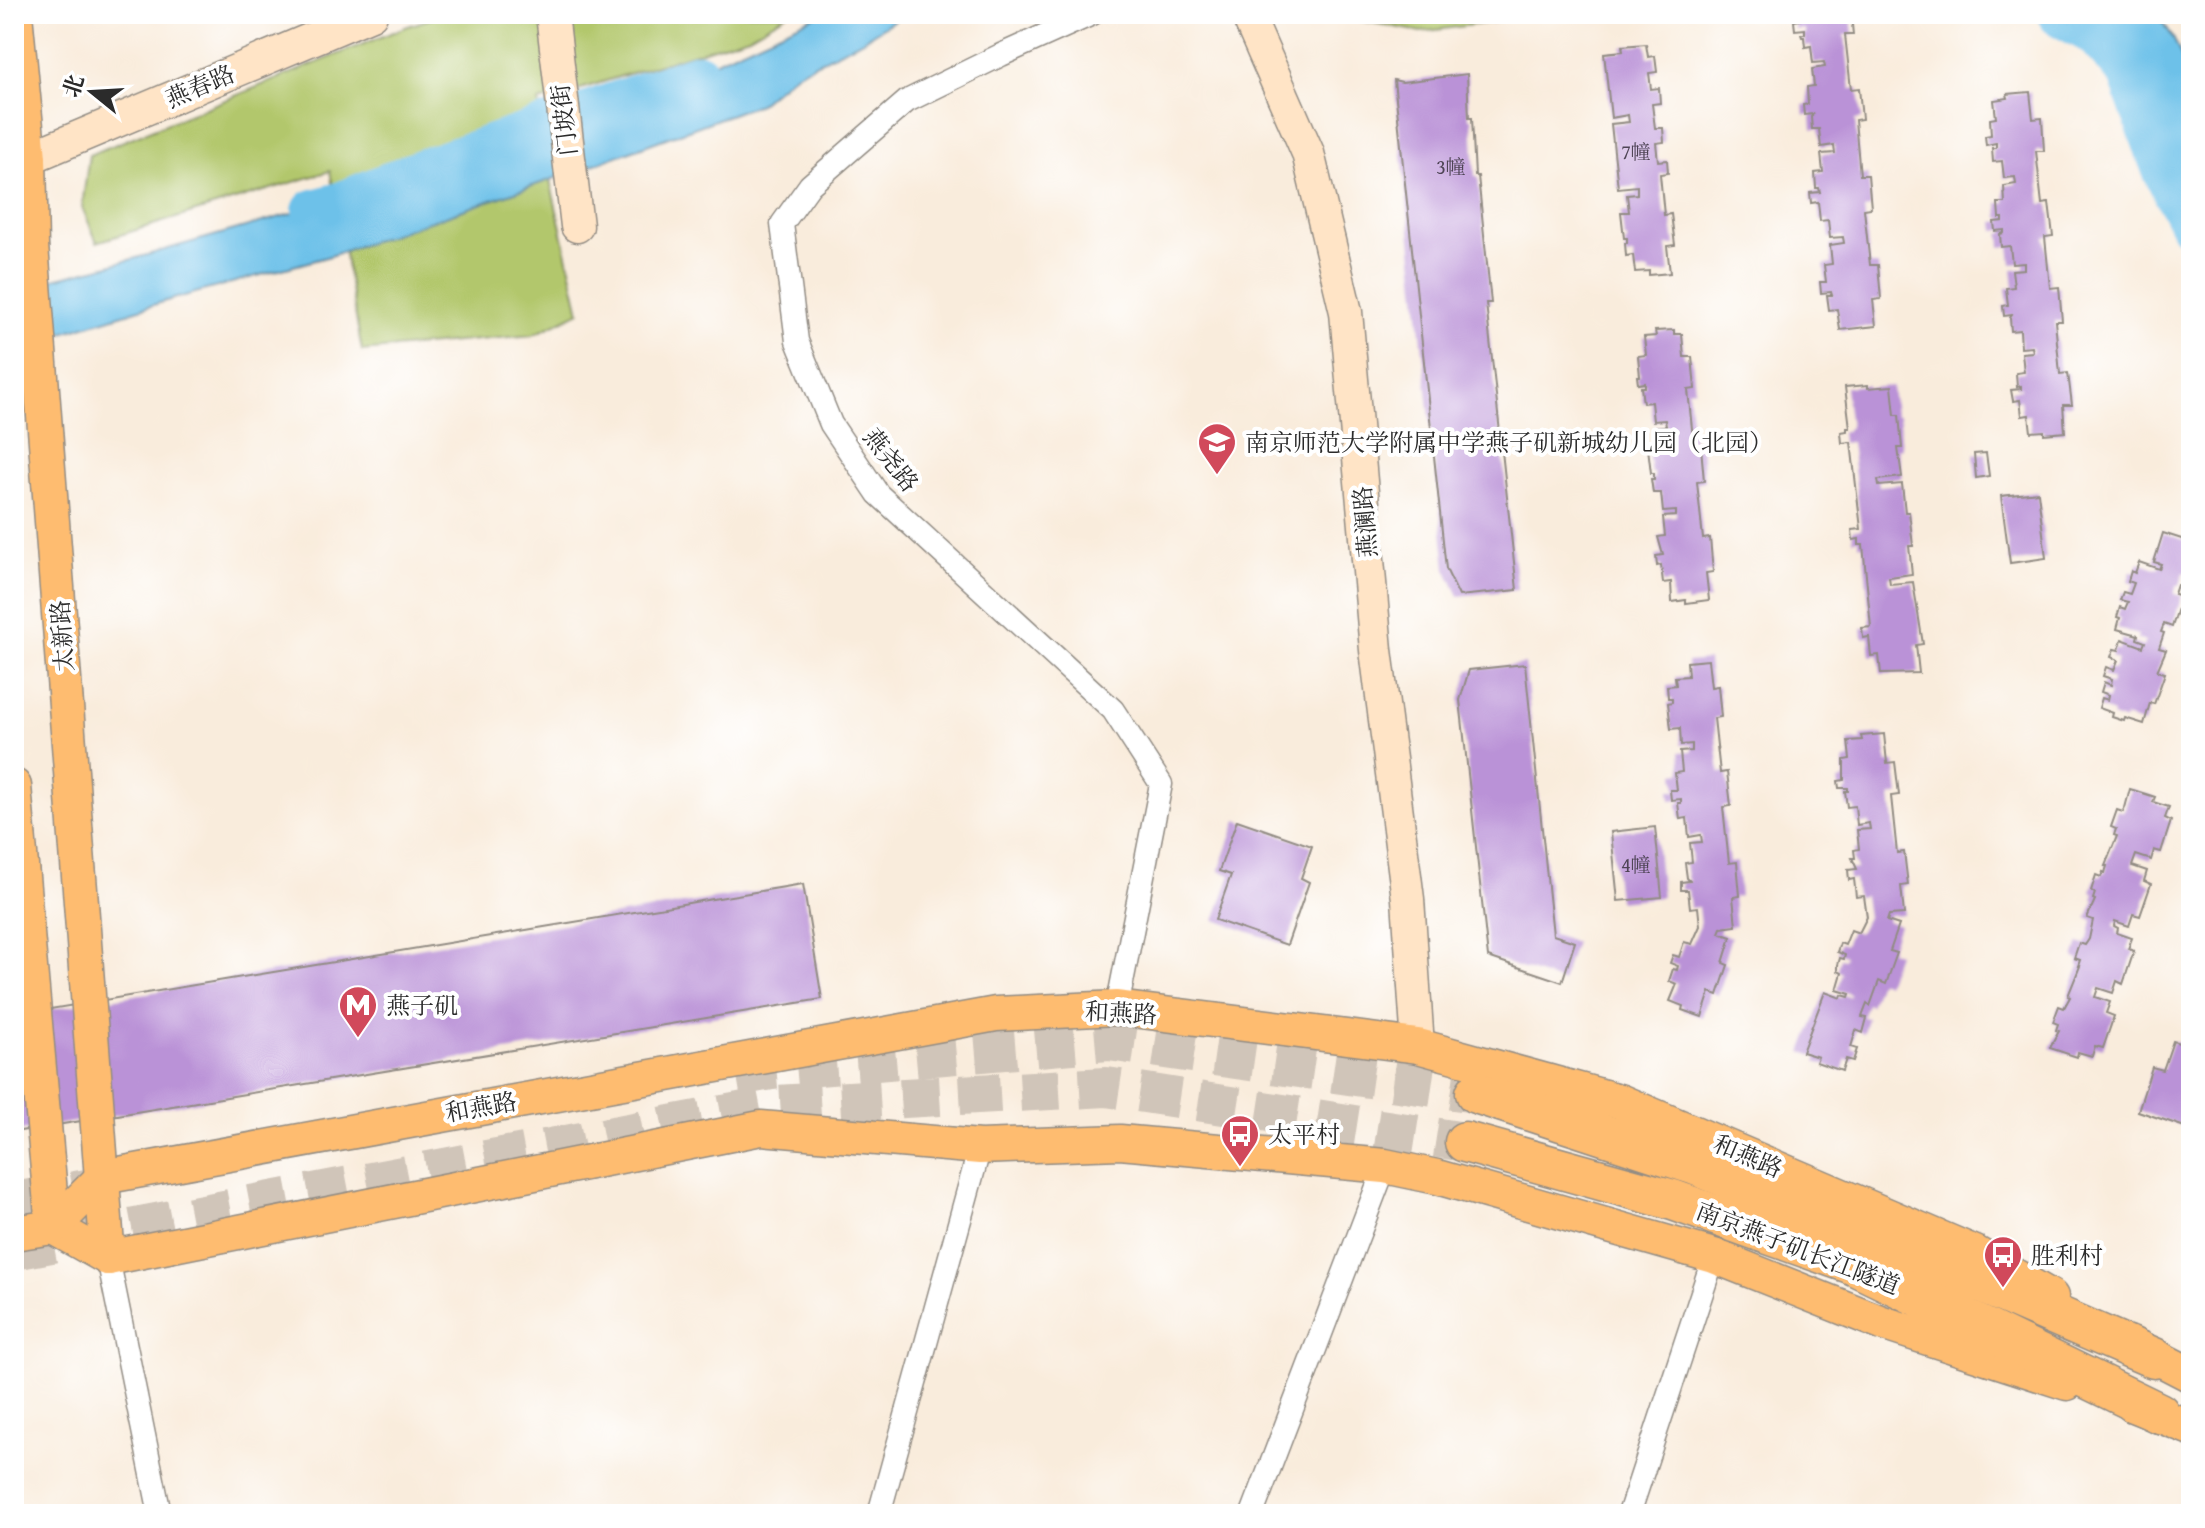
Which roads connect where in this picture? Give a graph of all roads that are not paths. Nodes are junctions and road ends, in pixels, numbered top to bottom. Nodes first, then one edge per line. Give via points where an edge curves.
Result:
1 (15, 14) edge
2 (371, 14) edge
3 (552, 14) edge
4 (1092, 14) edge
5 (1247, 14) edge
6 (22, 155) edge
7 (577, 226) dead end
8 (14, 786) edge
9 (1117, 1008) junction
10 (1418, 1046) junction
11 (1476, 1093) tunnel mouth
12 (1465, 1142) tunnel mouth
13 (980, 1147) junction
14 (1385, 1166) junction
15 (103, 1177) junction
16 (53, 1227) junction
17 (14, 1233) edge
18 (1714, 1256) junction
19 (108, 1258) junction
20 (2154, 1358) junction
21 (2191, 1375) edge
22 (2175, 1420) edge
23 (160, 1514) edge
24 (879, 1514) edge
25 (1252, 1514) edge
26 (1629, 1514) edge

1 - 6 main road, 太新路
2 - 6 street, 燕春路
3 - 7 street, 门坡街
4 - 9 street, 燕尧路 via 907,101 810,185 782,224 797,341 831,424 878,494 1113,710 1161,784
5 - 10 street, 燕澜路 via 1308,153 1346,312 1376,650 1408,899
6 - 15 main road, 太新路
8 - 16 main road
9 - 10 main road, 和燕路
9 - 15 main road, 和燕路 via 996,1014
10 - 20 main road, 和燕路 via 1633,1107 1975,1253
11 - 20 highway, 南京燕子矶长江隧道 via 1693,1164
12 - 22 highway, 南京燕子矶长江隧道 via 1673,1200 1850,1263
13 - 14 main road via 1120,1142
13 - 19 main road via 761,1128
13 - 24 street
14 - 18 main road
14 - 25 street
15 - 16 main road
15 - 19 main road, 太新路
16 - 17 main road
16 - 19 main road
18 - 22 main road via 1882,1323
18 - 26 street
19 - 23 street
20 - 21 main road, 和燕路

